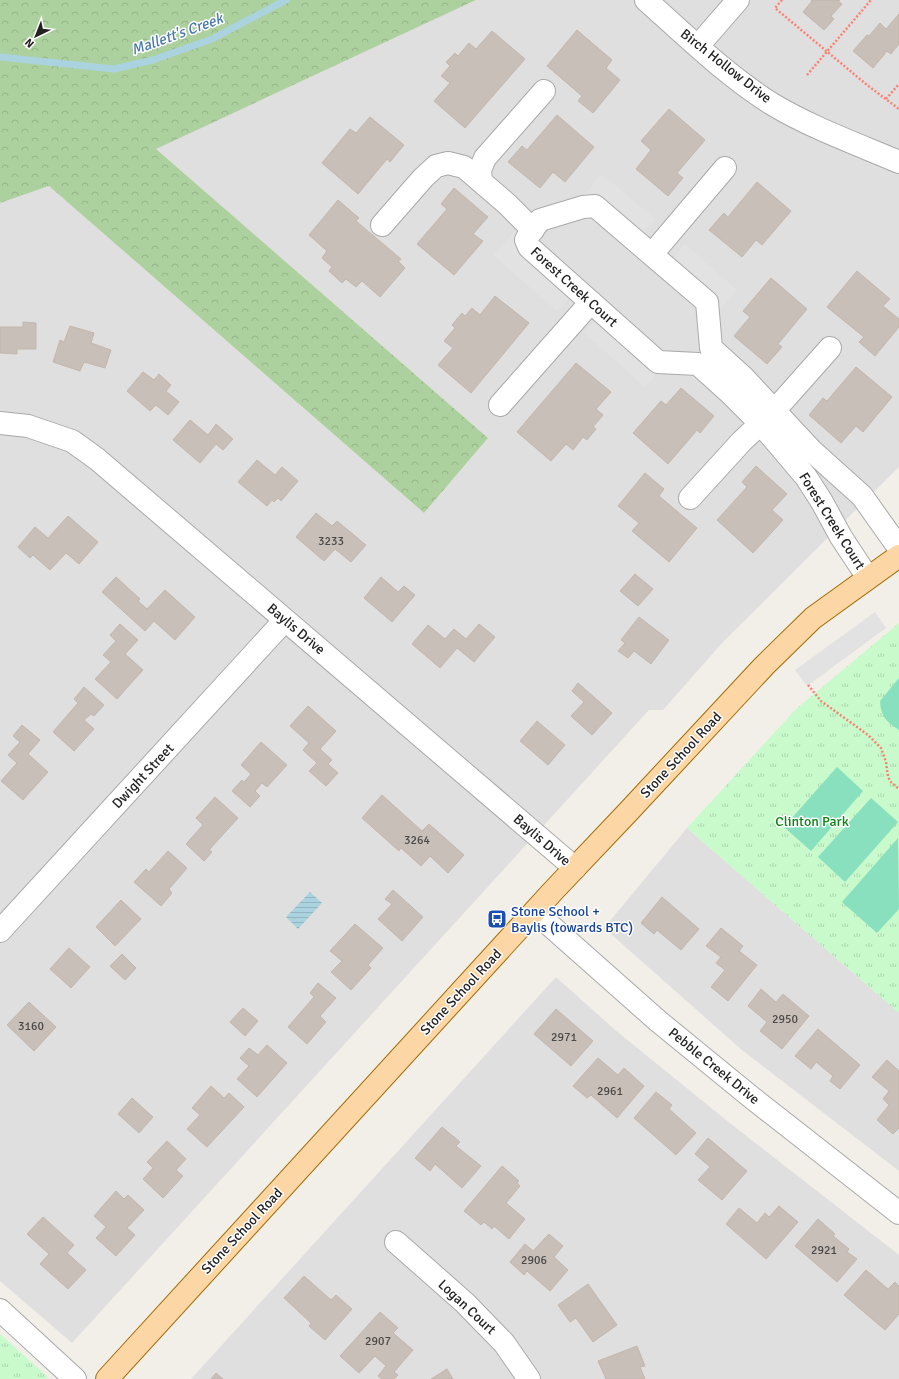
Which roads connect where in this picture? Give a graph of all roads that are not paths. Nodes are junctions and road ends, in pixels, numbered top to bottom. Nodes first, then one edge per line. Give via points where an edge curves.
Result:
1 (646, 0) edge
2 (738, 0) edge
3 (698, 46) junction
4 (544, 91) dead end
5 (899, 162) edge
6 (725, 168) dead end
7 (481, 181) junction
8 (382, 225) dead end
9 (533, 230) junction
10 (652, 254) junction
11 (590, 302) junction
12 (830, 348) dead end
13 (704, 356) junction
14 (500, 405) dead end
15 (767, 417) junction
16 (0, 423) edge
17 (690, 498) dead end
18 (899, 548) edge
19 (899, 556) edge
20 (868, 578) junction
21 (285, 620) junction
22 (575, 868) junction
23 (535, 912) junction
24 (0, 931) edge
25 (899, 1213) edge
26 (396, 1242) dead end
27 (0, 1310) edge
28 (75, 1379) edge
29 (107, 1379) edge
30 (529, 1379) edge

1 - 3 street, Birch Hollow Drive
2 - 3 street
3 - 5 street, Birch Hollow Drive via 772,104 815,126
4 - 7 street via 485,158 480,170
6 - 10 street
7 - 8 street via 464,167 448,163 436,166
7 - 9 street
9 - 10 street, Forest Creek Court via 540,220 595,206
9 - 11 street, Forest Creek Court via 526,240 529,247
10 - 13 street, Forest Creek Court via 707,302
11 - 13 street, Forest Creek Court via 658,362
11 - 14 street
12 - 15 street
13 - 15 street, Forest Creek Court via 729,392
15 - 17 street
15 - 18 street, Forest Creek Court via 862,496
15 - 20 street, Forest Creek Court
16 - 21 street, Baylis Drive via 28,426 72,441 97,459
19 - 20 main road, Stone School Road
20 - 22 main road, Stone School Road via 814,618 764,666
21 - 22 street, Baylis Drive
21 - 24 street, Dwight Street
22 - 23 main road, Stone School Road
23 - 25 street, Pebble Creek Drive via 658,1021
23 - 29 main road, Stone School Road
26 - 30 street, Logan Court via 465,1303 504,1343
27 - 28 street

